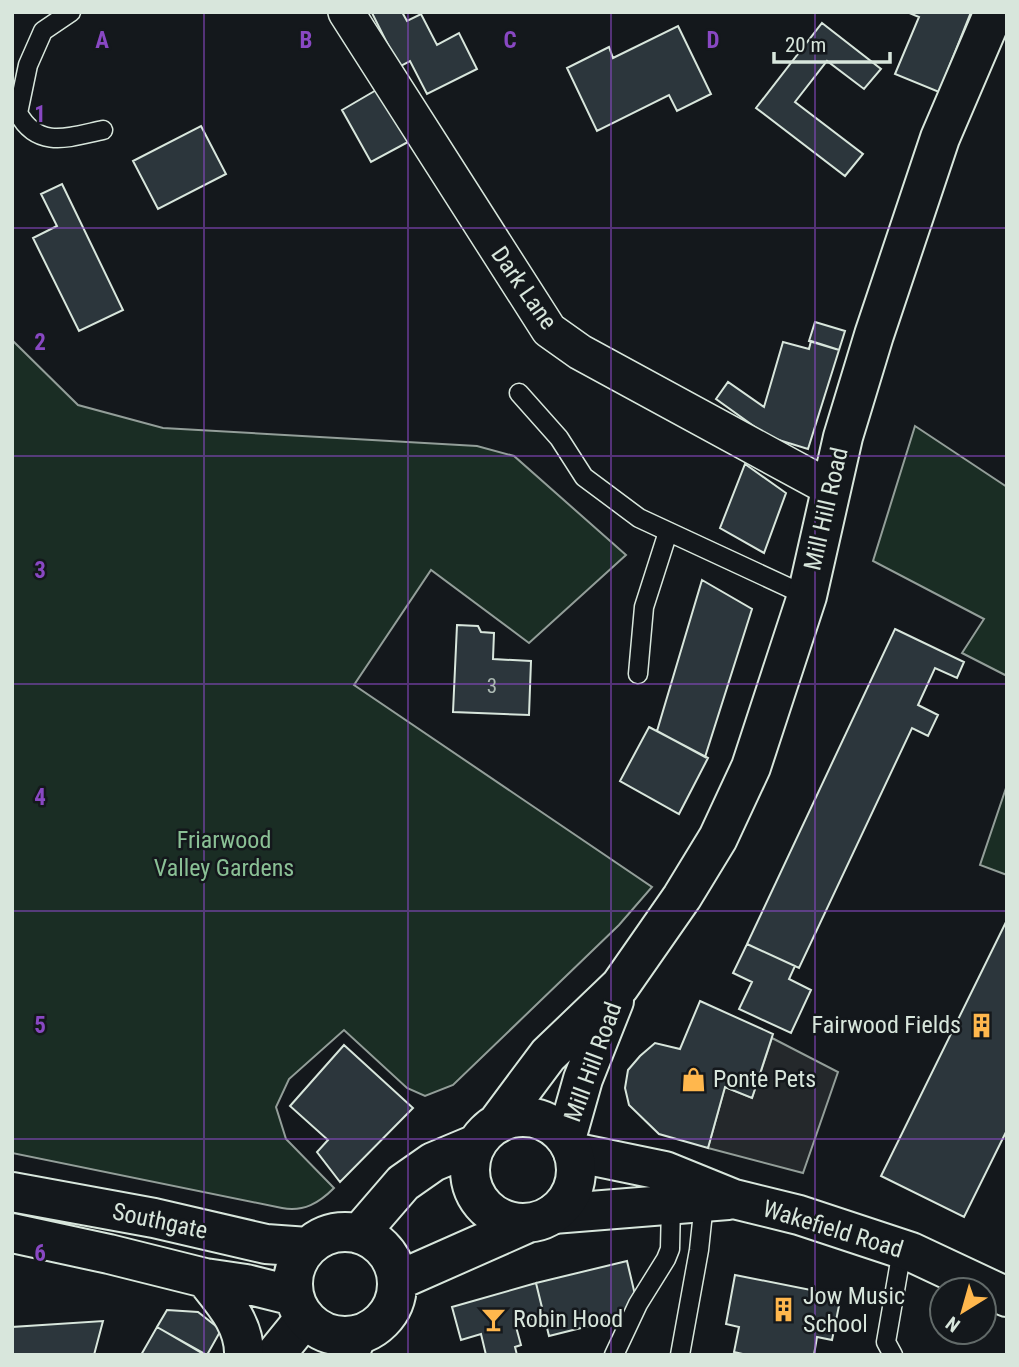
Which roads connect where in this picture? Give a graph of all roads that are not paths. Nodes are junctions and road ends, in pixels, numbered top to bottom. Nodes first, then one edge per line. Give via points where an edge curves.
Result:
1 (71, 12) edge
2 (346, 12) edge
3 (993, 12) edge
4 (103, 130) dead end
5 (519, 393) dead end
6 (830, 488) junction
7 (668, 532) junction
8 (807, 596) junction
9 (638, 674) dead end
10 (620, 986) junction
11 (487, 1133) junction
12 (570, 1145) junction
13 (12, 1192) edge
14 (703, 1202) junction
15 (540, 1218) junction
16 (12, 1233) edge
17 (359, 1234) junction
18 (308, 1247) junction
19 (902, 1250) junction
20 (205, 1278) junction
21 (397, 1281) junction
22 (1007, 1297) edge
23 (299, 1307) junction
24 (353, 1345) edge
25 (244, 1355) edge
26 (275, 1355) edge
27 (614, 1355) edge
28 (680, 1355) edge
29 (893, 1355) edge

1 - 4 lane via 43,31 28,65 18,113 24,125 37,134 59,140
2 - 6 street, Dark Lane via 549,330 580,352
3 - 6 main road, Mill Hill Road via 936,151 874,335
5 - 7 lane via 559,438 584,477 639,518
6 - 8 main road, Mill Hill Road
7 - 8 lane
7 - 9 lane via 644,607
8 - 10 main road, Mill Hill Road via 751,767 718,838
10 - 11 main road, Mill Hill Road via 548,1055
10 - 12 main road, Mill Hill Road via 583,1079
11 - 12 main road via 512,1117 528,1117 556,1127
11 - 15 main road via 471,1160 470,1176 483,1205 511,1222
11 - 17 main road via 403,1183
12 - 14 main road, Wakefield Road via 665,1171
12 - 15 main road via 576,1170 574,1187 566,1202
13 - 18 main road, Southgate via 266,1244
14 - 15 main road, Wakefield Road
14 - 19 main road, Wakefield Road via 799,1215
14 - 27 lane via 638,1304
14 - 28 lane
15 - 21 main road
16 - 20 main road, Southgate
17 - 18 main road via 341,1232
17 - 21 main road via 385,1252
18 - 23 main road via 293,1278
19 - 22 main road, Wakefield Road
19 - 29 lane via 886,1342
20 - 23 main road, Southgate via 246,1284
20 - 25 main road via 231,1310
21 - 24 main road via 391,1309
23 - 24 main road via 316,1328
23 - 26 main road

